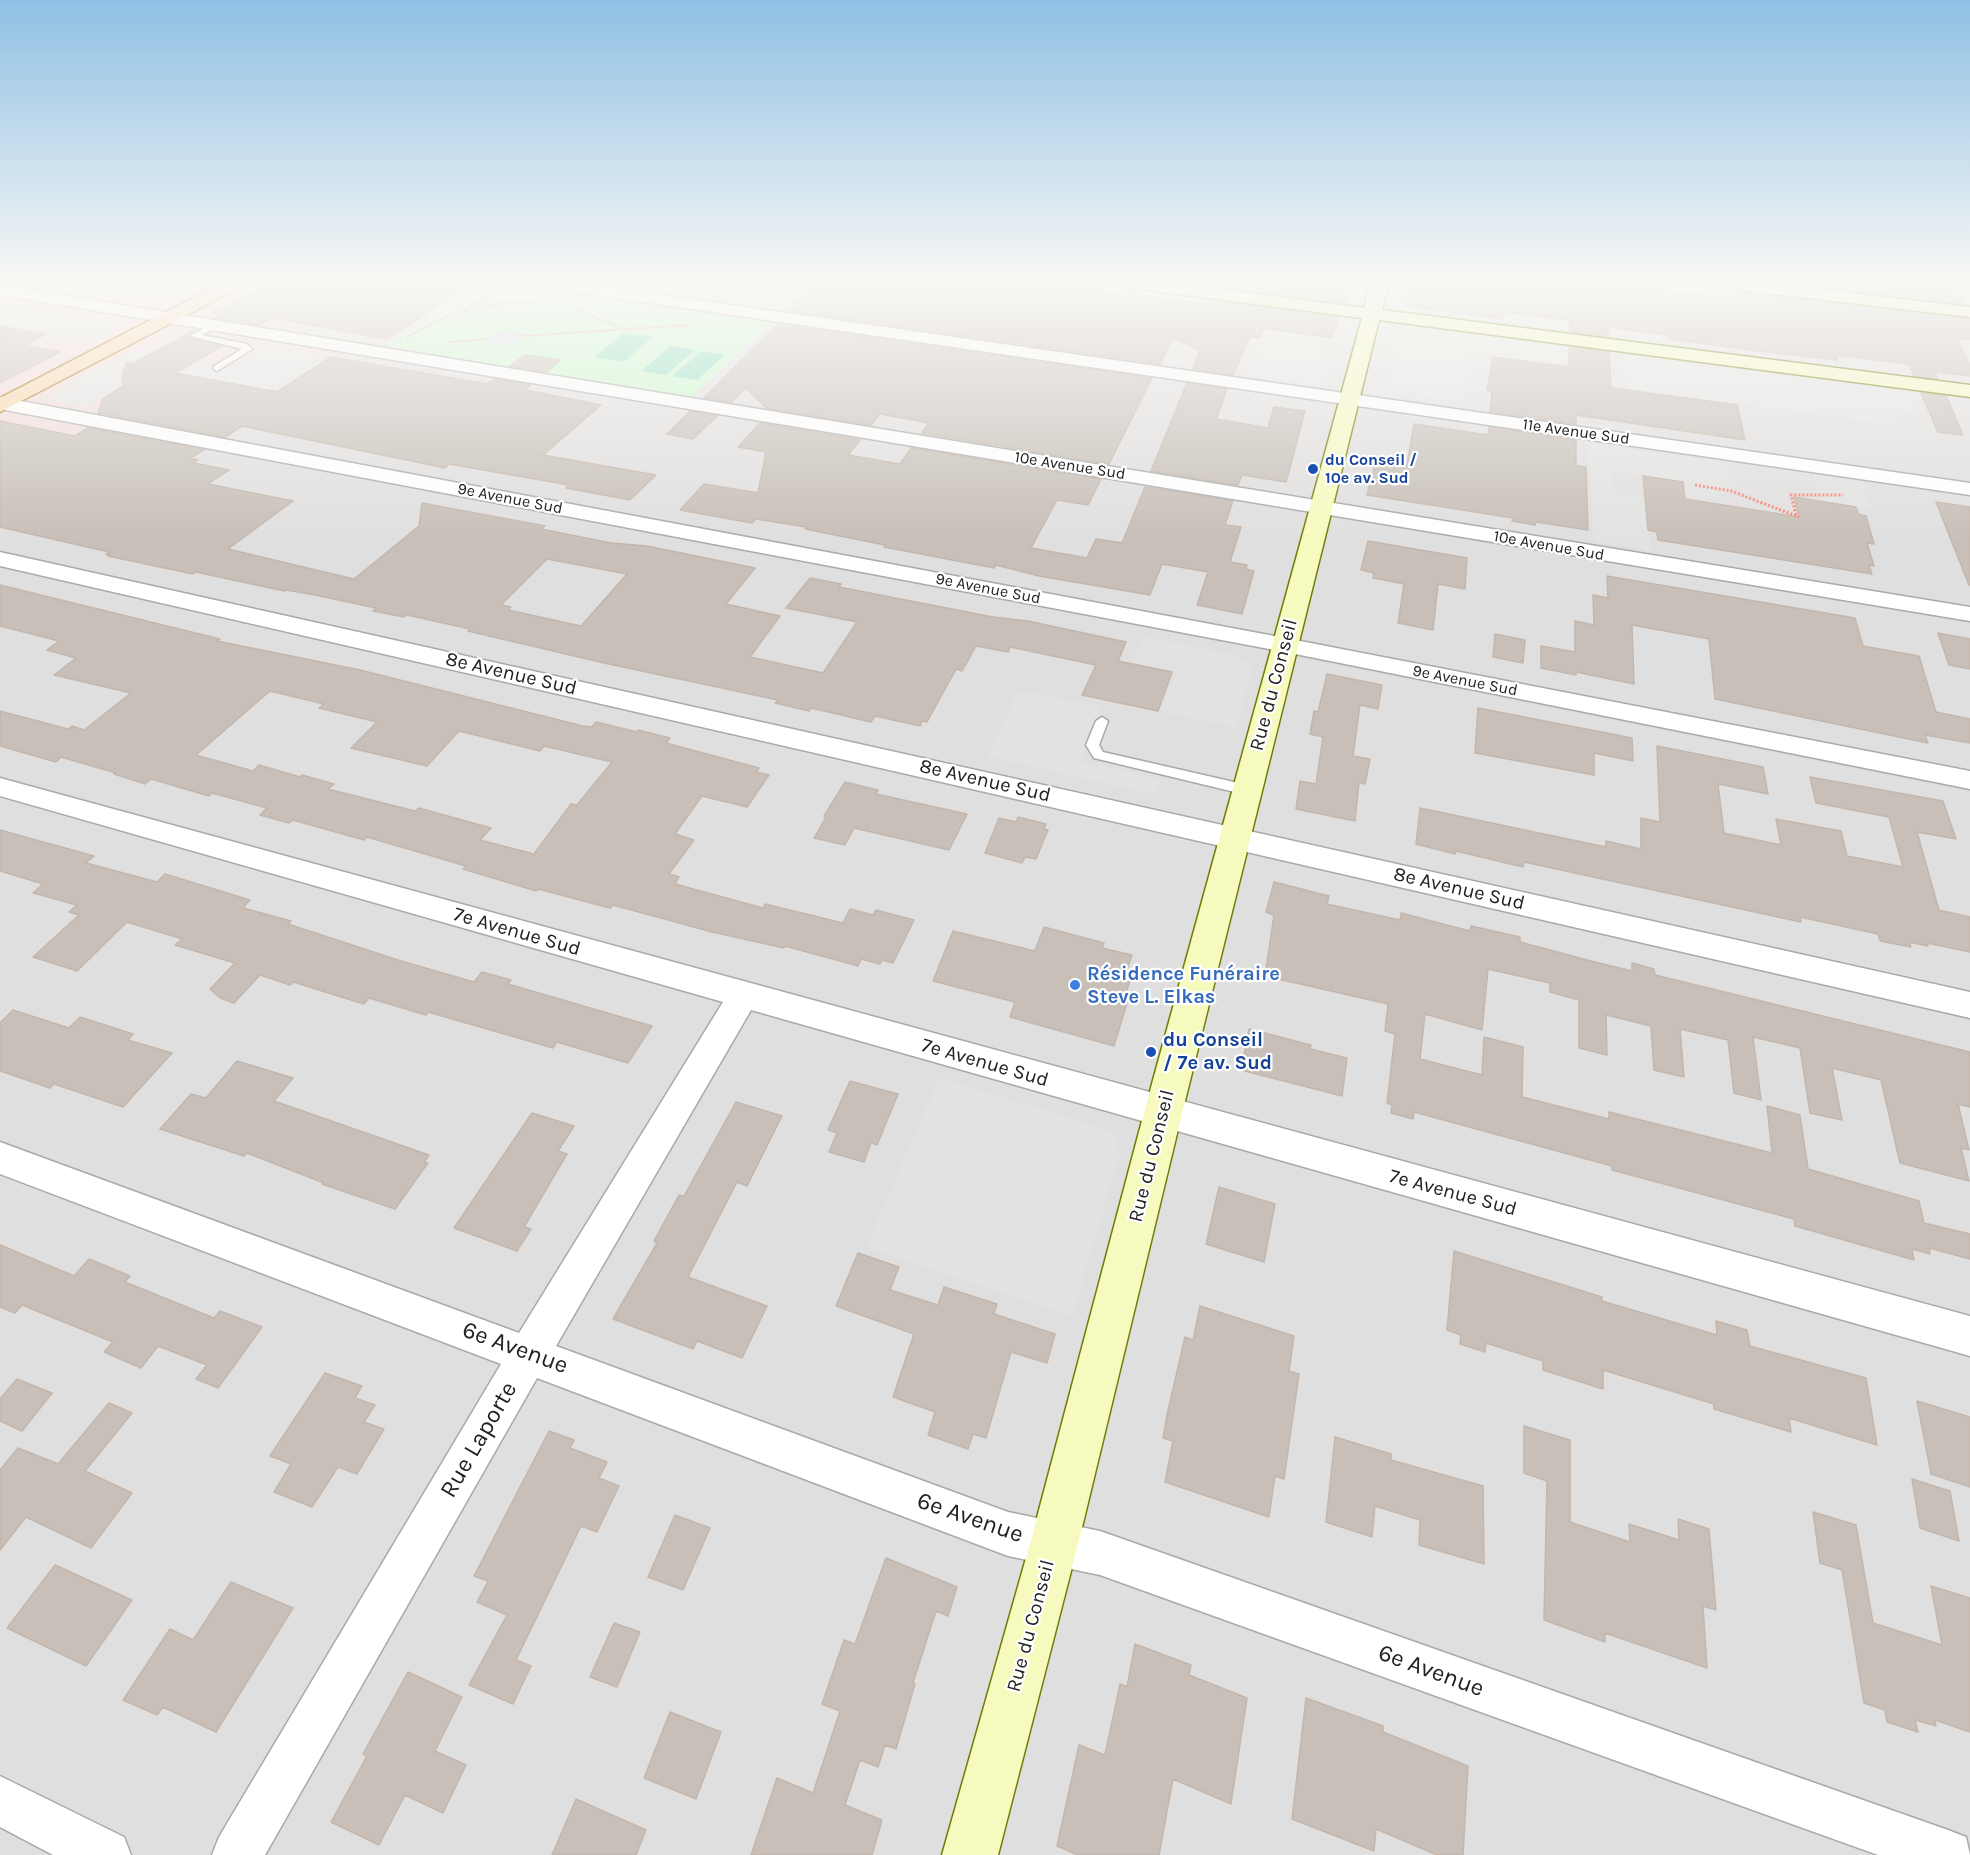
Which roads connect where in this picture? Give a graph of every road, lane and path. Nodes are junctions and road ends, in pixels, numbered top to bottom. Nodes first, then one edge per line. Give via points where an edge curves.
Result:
1 (71, 369) edge
2 (477, 369) edge
3 (1139, 369) edge
4 (1357, 369) edge
5 (1795, 369) edge
6 (1970, 391) edge
7 (1349, 399) junction
8 (2, 404) edge
9 (1695, 485) dead end
10 (1970, 489) edge
11 (1843, 495) dead end
12 (1321, 508) junction
13 (0, 559) edge
14 (1970, 614) edge
15 (1285, 645) junction
16 (1102, 721) dead end
17 (1970, 780) edge
18 (0, 787) edge
19 (1247, 790) junction
20 (1234, 838) junction
21 (743, 996) junction
22 (1970, 1005) edge
23 (1163, 1113) junction
24 (0, 1158) edge
25 (1970, 1336) edge
26 (529, 1354) junction
27 (1054, 1544) junction
28 (0, 1801) edge
29 (106, 1855) edge
30 (237, 1855) edge
31 (970, 1855) edge
32 (1948, 1855) edge

1 - 8 main road
2 - 12 street, 10e Avenue Sud
3 - 7 street, 11e Avenue Sud
4 - 7 street, Rue du Conseil
5 - 6 street
7 - 10 street, 11e Avenue Sud
7 - 12 street, Rue du Conseil
8 - 15 street, 9e Avenue Sud
9 - 11 path via 1731,491 1797,516 1791,495
12 - 14 street, 10e Avenue Sud
12 - 15 street, Rue du Conseil
13 - 20 street, 8e Avenue Sud
15 - 17 street, 9e Avenue Sud
15 - 19 street, Rue du Conseil
16 - 19 lane via 1092,745 1099,755
18 - 21 street, 7e Avenue Sud
19 - 20 street, Rue du Conseil
20 - 22 street, 8e Avenue Sud
20 - 23 street, Rue du Conseil
21 - 23 street, 7e Avenue Sud
21 - 26 street, Rue Laporte
23 - 25 street, 7e Avenue Sud
23 - 27 street, Rue du Conseil
24 - 26 street, 6e Avenue
26 - 27 street, 6e Avenue via 1008,1534
26 - 30 street, Rue Laporte
27 - 31 street, Rue du Conseil
27 - 32 street, 6e Avenue via 1112,1557
28 - 29 street

